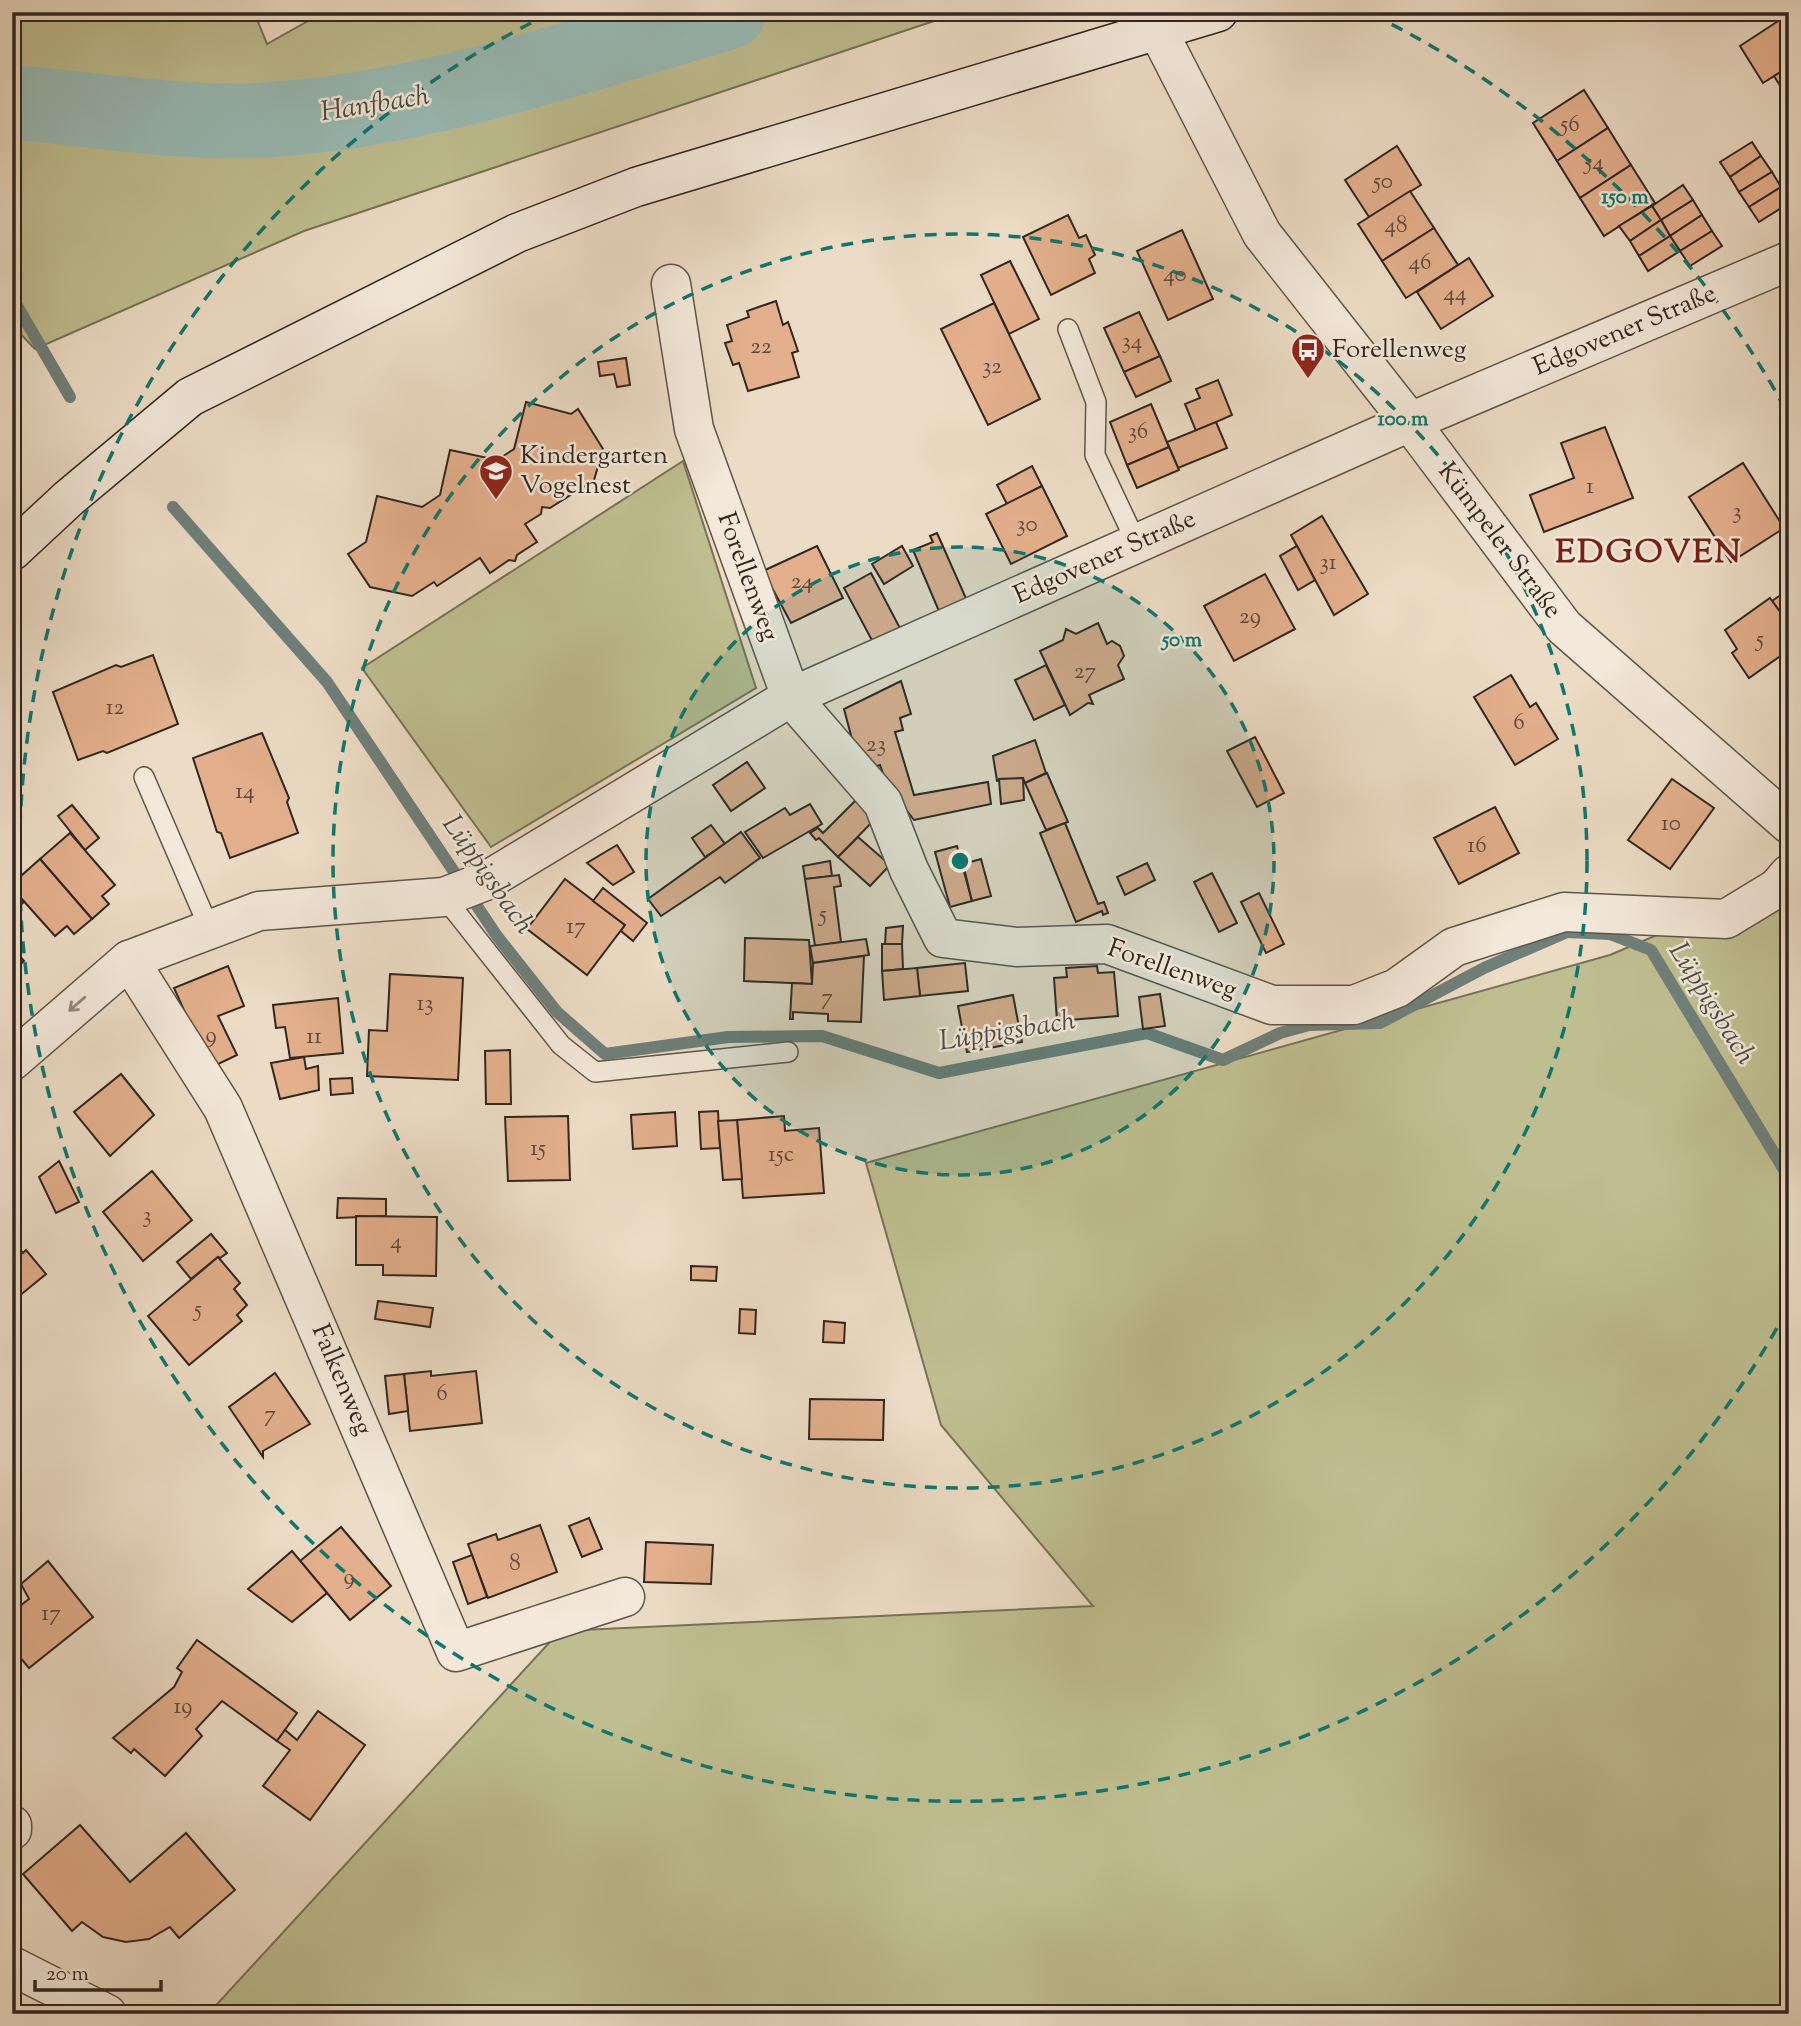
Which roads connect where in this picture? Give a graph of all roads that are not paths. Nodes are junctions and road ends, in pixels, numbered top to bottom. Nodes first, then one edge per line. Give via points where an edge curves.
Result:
1 (1218, 12) edge
2 (1158, 31) junction
3 (1789, 261) edge
4 (671, 284) dead end
5 (1068, 330) dead end
6 (1410, 422) junction
7 (1137, 544) junction
8 (12, 551) edge
9 (791, 697) junction
10 (144, 777) dead end
11 (1789, 824) edge
12 (1789, 874) edge
13 (444, 897) junction
14 (210, 930) junction
15 (129, 960) junction
16 (788, 1052) dead end
17 (12, 1061) edge
18 (625, 1597) dead end
19 (12, 1966) edge
20 (107, 2014) edge

1 - 2 street
2 - 6 street, Kümpeler Straße via 1262,234
2 - 8 street via 649,183 517,233 190,397
3 - 6 street, Edgovener Straße
4 - 9 street, Forellenweg via 694,429
5 - 7 lane via 1096,402 1095,455
6 - 7 street, Edgovener Straße
6 - 11 street, Kümpeler Straße via 1564,627
7 - 9 street, Edgovener Straße
9 - 12 street, Forellenweg via 883,803 909,870 943,937 1016,947 1107,944 1272,1005 1354,1005 1398,988 1454,947 1564,912 1726,919 1777,888
9 - 13 street, Edgovener Straße via 488,880
10 - 14 lane
13 - 14 street, Edgovener Straße via 259,911
13 - 16 lane via 561,1045 595,1072
14 - 15 street, Edgovener Straße
15 -> 17 street, Edgovener Straße
15 - 18 street, Falkenweg via 223,1108 456,1652
19 - 20 street

